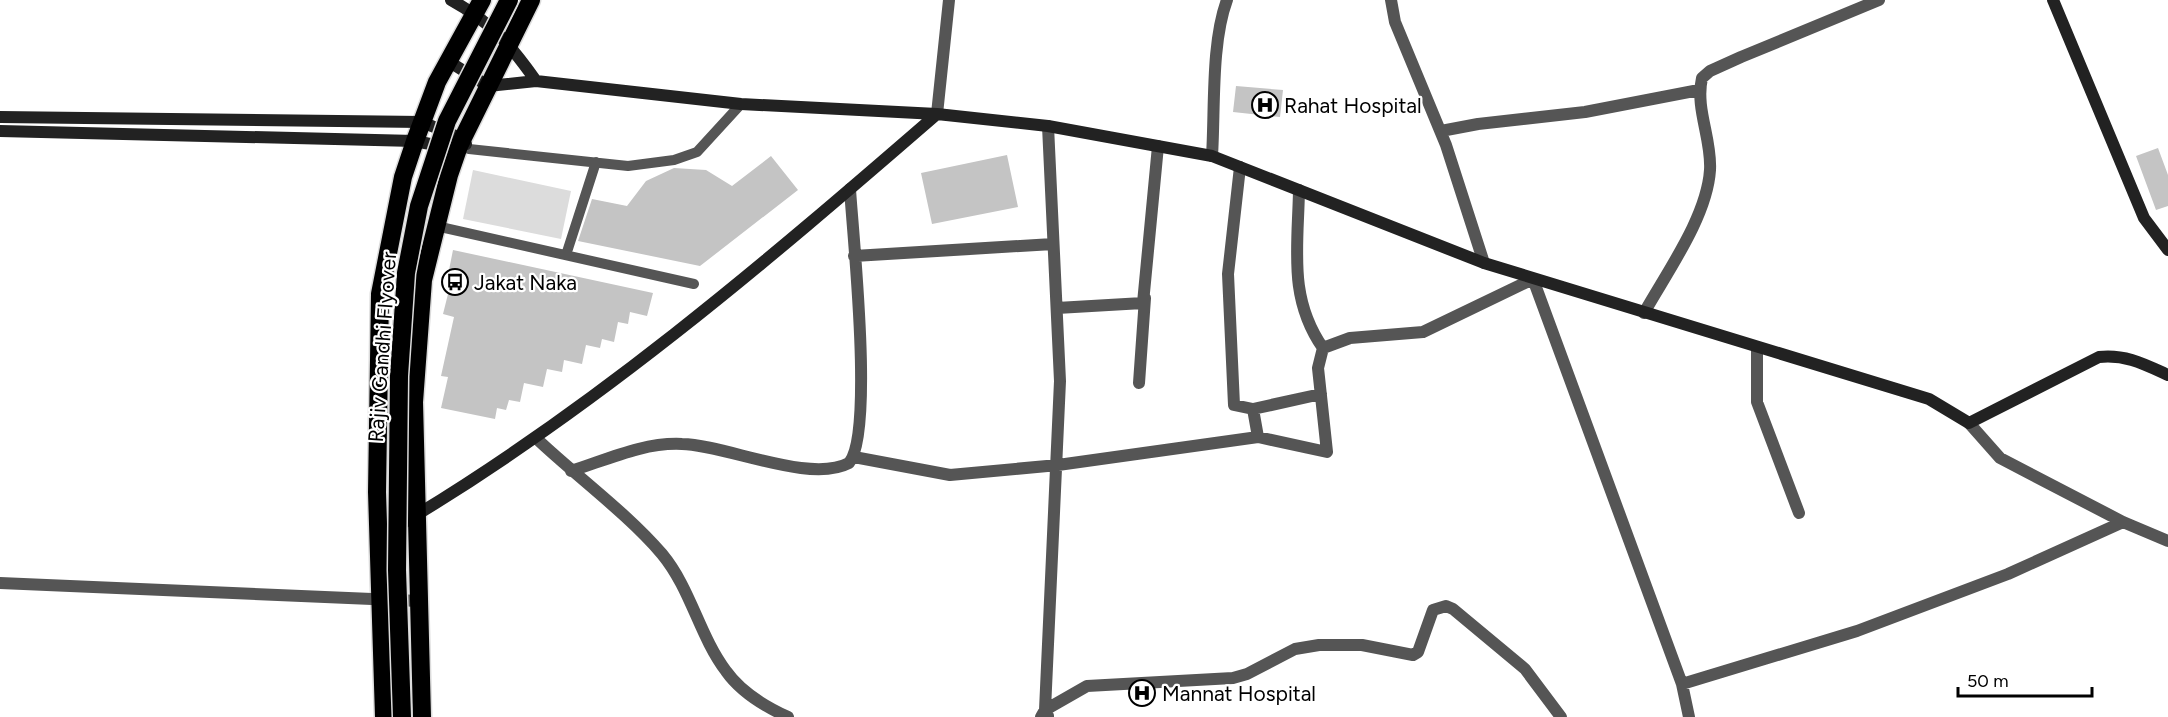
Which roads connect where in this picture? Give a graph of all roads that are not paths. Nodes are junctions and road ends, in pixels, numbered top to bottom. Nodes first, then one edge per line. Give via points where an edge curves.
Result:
1 (451, 0) edge
2 (509, 0) edge
3 (531, 0) edge
4 (949, 0) edge
5 (1227, 0) edge
6 (1391, 0) edge
7 (1878, 0) edge
8 (2053, 0) edge
9 (478, 6) edge
10 (508, 42) junction
11 (448, 61) junction
12 (537, 81) junction
13 (488, 86) junction
14 (1699, 90) junction
15 (741, 104) junction
16 (937, 114) junction
17 (0, 117) edge
18 (62, 118) junction
19 (422, 122) junction
20 (1048, 126) junction
21 (0, 131) edge
22 (1441, 131) junction
23 (62, 132) junction
24 (415, 141) junction
25 (463, 146) junction
26 (1158, 146) junction
27 (1212, 156) junction
28 (596, 162) junction
29 (1240, 167) junction
30 (850, 189) junction
31 (1299, 190) junction
32 (436, 226) junction
33 (1053, 244) junction
34 (2168, 250) edge
35 (566, 255) junction
36 (854, 256) junction
37 (1484, 263) junction
38 (1533, 279) junction
39 (694, 284) dead end
40 (1145, 298) junction
41 (1057, 308) junction
42 (1644, 313) junction
43 (1756, 347) junction
44 (1323, 348) junction
45 (2168, 375) edge
46 (1139, 383) dead end
47 (1321, 394) junction
48 (1253, 409) junction
49 (1969, 423) junction
50 (1258, 437) junction
51 (537, 439) junction
52 (854, 457) junction
53 (1058, 465) junction
54 (571, 471) junction
55 (1799, 513) dead end
56 (417, 516) junction
57 (2123, 522) junction
58 (379, 538) junction
59 (2168, 541) edge
60 (0, 583) edge
61 (382, 599) junction
62 (419, 601) junction
63 (1682, 684) junction
64 (1045, 715) edge
65 (384, 717) edge
66 (402, 717) edge
67 (422, 717) edge
68 (788, 717) edge
69 (1561, 717) edge
70 (1689, 717) edge

1 - 9 street
2 - 66 highway, Rajiv Gandhi Flyover, bridge via 447,121 419,206 406,273 399,376 397,558
3 - 10 highway
4 - 16 street
5 - 27 street via 1218,36
6 - 22 street via 1395,22
7 - 14 street via 1710,71 1702,78
8 - 34 street via 2144,218
9 - 10 street
9 - 11 highway
10 - 12 street
10 - 13 highway
11 - 13 street
11 - 19 highway
12 - 13 street
12 - 15 street
13 - 25 highway
14 - 22 street via 1585,112
14 - 42 street via 1709,142 1706,195
15 - 16 street
15 - 28 lane via 697,152 652,165
16 - 20 street
16 - 30 street
17 - 18 street
18 - 19 street
18 - 23 street
19 - 24 highway
19 - 25 street
20 - 26 street
20 - 33 street
21 - 23 street
22 - 37 street
23 - 24 street
24 - 25 street
24 - 58 highway via 403,177 380,294
25 - 28 lane
25 - 32 highway
26 - 27 street
26 - 40 street
27 - 29 street
28 - 35 lane
29 - 31 street
29 - 48 street via 1228,274 1234,405
30 - 36 street
30 - 51 street via 672,336
31 - 37 street
31 - 44 street via 1298,294 1309,328
32 - 35 lane
32 - 56 highway via 423,280 414,402
33 - 36 street
33 - 41 street
35 - 39 lane
36 - 52 street via 861,378
37 - 38 street
38 - 42 street
38 - 44 street via 1423,332 1350,338
38 - 63 street
40 - 41 street via 1137,305
40 - 46 street
41 - 53 street
42 - 43 street
43 - 49 street via 1929,399
43 - 55 street via 1757,402
44 - 47 street via 1318,368
45 - 49 street via 2134,359 2099,357
47 - 48 street
47 - 50 street via 1327,452
48 - 50 street
49 - 57 street via 2000,458
50 - 53 street
51 - 54 street
51 - 56 street
52 - 53 street via 950,475
52 - 54 street via 835,469 772,464 704,446 668,444
53 - 64 street
54 - 68 street via 663,556 682,582 726,672 770,708
56 - 58 street
56 - 62 highway
57 - 59 street
57 - 63 street via 2008,574 1879,623
58 - 61 highway
60 - 61 street
61 - 62 street
61 - 65 highway
62 - 67 highway
63 - 70 street
64 - 69 street via 1086,686 1233,678 1295,649 1319,645 1362,645 1413,655 1418,652 1433,610 1446,606 1525,669

